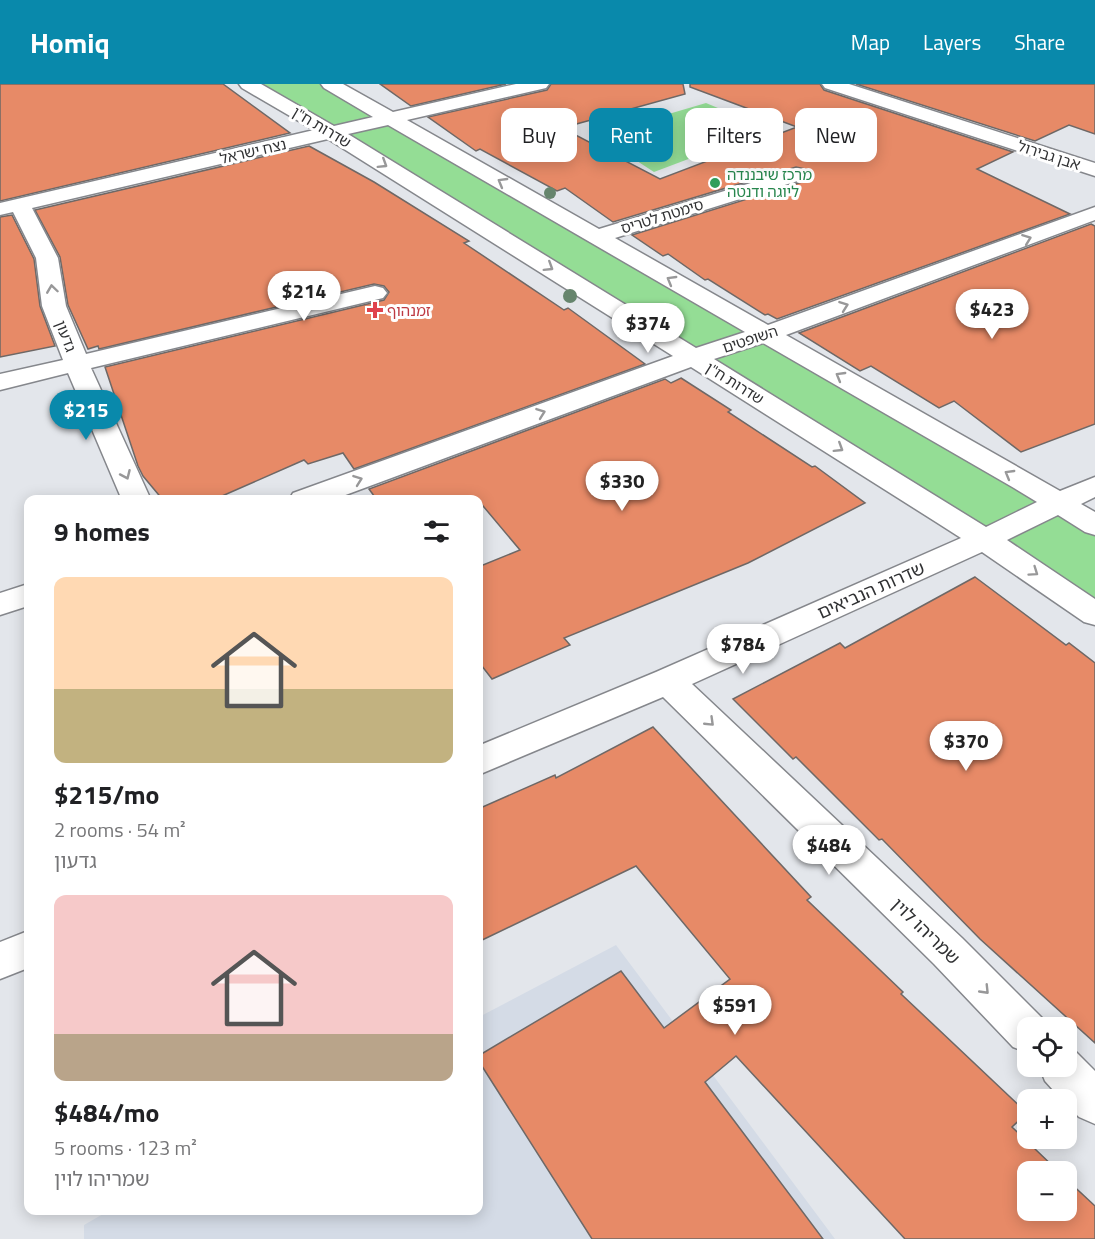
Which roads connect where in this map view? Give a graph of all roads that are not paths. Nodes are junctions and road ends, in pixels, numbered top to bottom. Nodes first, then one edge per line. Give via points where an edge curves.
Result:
1 (248, 84) edge
2 (330, 84) edge
3 (540, 84) edge
4 (831, 84) edge
5 (392, 119) junction
6 (333, 133) junction
7 (1095, 170) edge
8 (797, 175) dead end
9 (9, 206) edge
10 (1095, 213) edge
11 (596, 237) junction
12 (375, 293) dead end
13 (766, 334) junction
14 (694, 358) junction
15 (77, 364) junction
16 (0, 382) edge
17 (1095, 486) edge
18 (135, 495) edge
19 (317, 495) edge
20 (1059, 503) junction
21 (1095, 525) edge
22 (985, 539) junction
23 (24, 596) edge
24 (0, 604) edge
25 (1095, 615) edge
26 (668, 681) junction
27 (483, 759) edge
28 (24, 951) edge
29 (0, 961) edge
30 (1017, 1022) edge
31 (1071, 1077) edge
32 (1095, 1102) edge

1 - 6 street, שדרות ח"ן
2 - 5 street
3 - 5 street, נצח ישראל
4 - 7 street, אבן גבירול
5 - 6 street, נצח ישראל
11 -> 5 street
6 - 9 street, נצח ישראל
6 -> 14 street, שדרות ח"ן
8 - 11 street, סימטת לטריס
15 -> 9 street, גדעון via 54,306 47,258
13 -> 10 street, השופטים
13 -> 11 street
12 - 15 street
13 - 14 street, השופטים
20 -> 13 street
19 -> 14 street, השופטים
14 -> 22 street, שדרות ח"ן
15 - 16 street
15 -> 18 street, גדעון
17 - 20 street, שדרות הנביאים
20 - 21 street
20 - 22 street, שדרות הנביאים
22 -> 25 street, שדרות ח"ן
22 - 26 street, שדרות הנביאים
23 - 24 street
26 - 27 street, שדרות הנביאים
26 -> 30 street, שמריהו לוין
28 - 29 street
31 - 32 street

